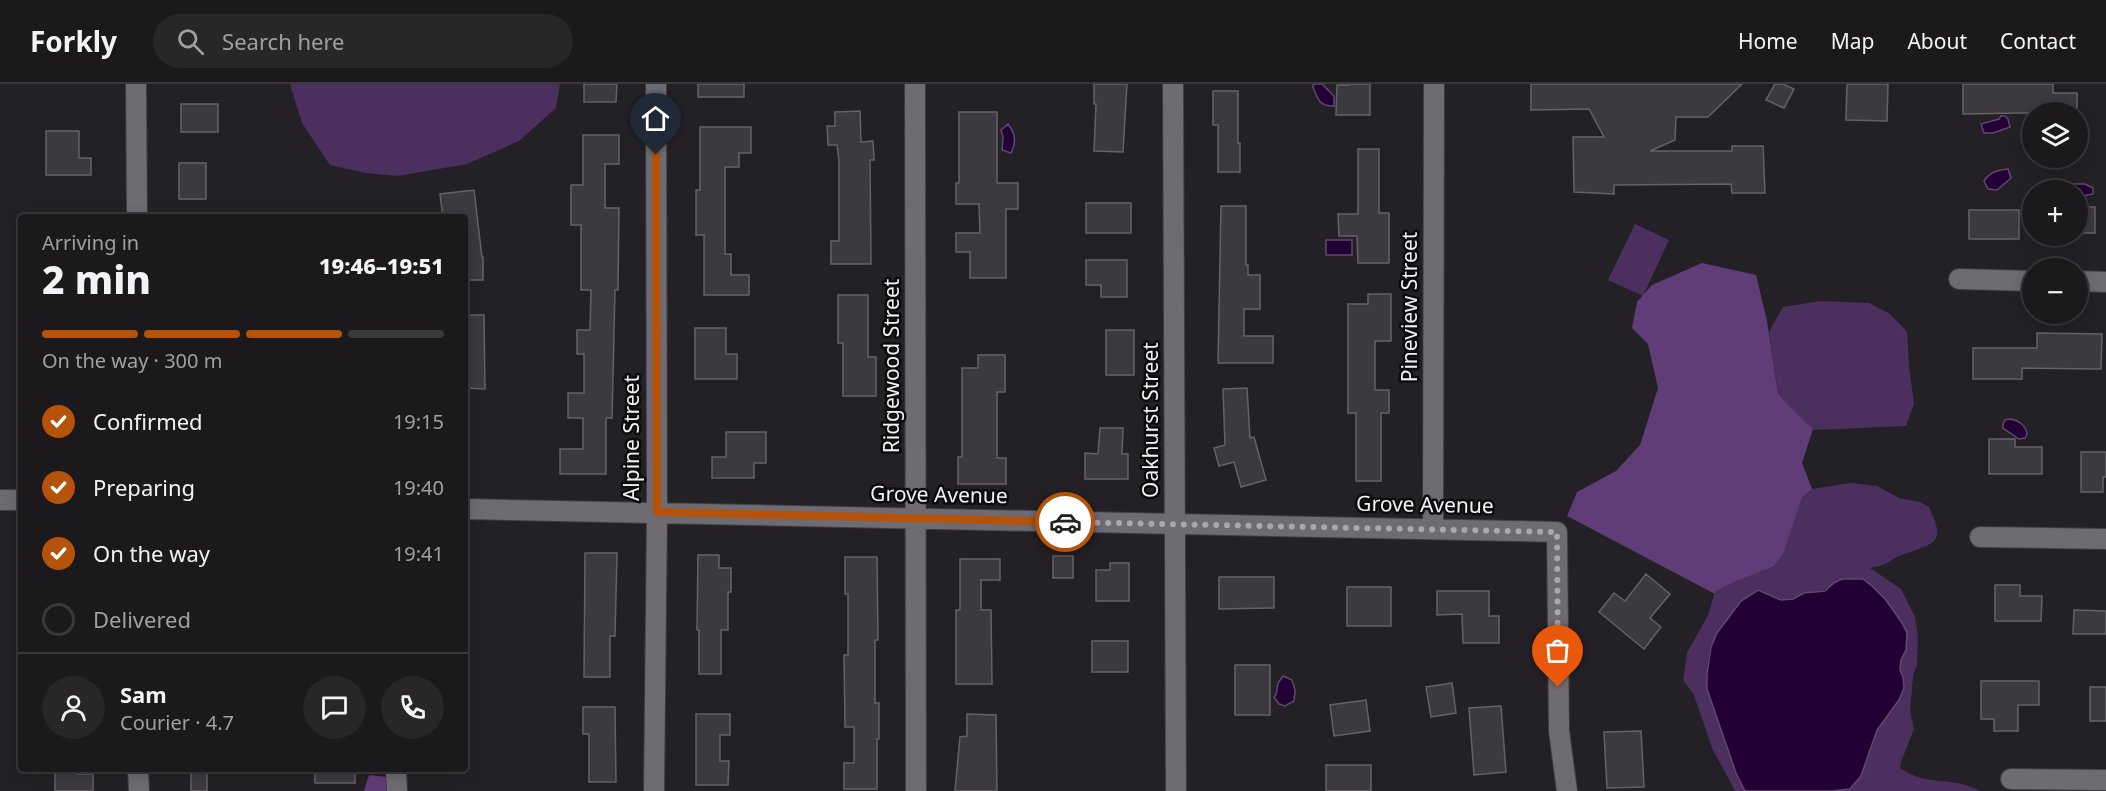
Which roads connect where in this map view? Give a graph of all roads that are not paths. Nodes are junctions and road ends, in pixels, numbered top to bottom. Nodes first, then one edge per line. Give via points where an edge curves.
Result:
1 (136, 84) edge
2 (656, 84) edge
3 (915, 84) edge
4 (1173, 84) edge
5 (1434, 84) edge
6 (137, 214) edge
7 (1959, 279) dead end
8 (2022, 281) edge
9 (2088, 281) edge
10 (2106, 282) edge
11 (0, 500) edge
12 (18, 500) edge
13 (468, 509) edge
14 (657, 512) junction
15 (916, 519) junction
16 (1176, 524) junction
17 (1433, 529) junction
18 (1980, 537) dead end
19 (2106, 539) edge
20 (138, 772) edge
21 (396, 772) edge
22 (2011, 779) dead end
23 (2106, 780) edge
24 (138, 791) edge
25 (397, 791) edge
26 (654, 791) edge
27 (916, 791) edge
28 (1176, 791) edge
29 (1567, 791) edge

1 - 6 street
2 - 14 street, Alpine Street
3 - 15 street, Ridgewood Street
4 - 16 street, Oakhurst Street
5 - 17 street, Pineview Street
7 - 8 street
9 - 10 street
11 - 12 street
13 - 14 street, Grove Avenue
14 - 15 street, Grove Avenue
14 - 26 street, Alpine Street
15 - 16 street, Grove Avenue
15 - 27 street, Ridgewood Street
16 - 17 street, Grove Avenue
16 - 28 street, Oakhurst Street
17 - 29 street, Grove Avenue via 1557,532 1559,732
18 - 19 street
20 - 24 street
21 - 25 street
22 - 23 street

